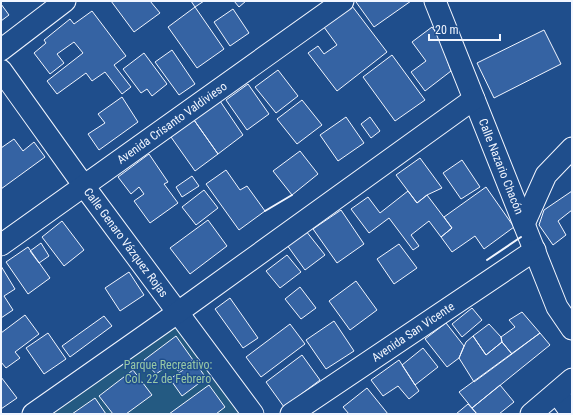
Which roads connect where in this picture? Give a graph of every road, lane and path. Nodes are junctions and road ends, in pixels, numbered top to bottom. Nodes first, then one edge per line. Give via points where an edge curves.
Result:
1 (65, 1) edge
2 (343, 1) edge
3 (435, 1) edge
4 (1, 50) edge
5 (1, 70) edge
6 (474, 99) junction
7 (572, 148) edge
8 (84, 186) junction
9 (524, 224) junction
10 (1, 245) edge
11 (536, 250) junction
12 (177, 313) junction
13 (572, 329) edge
14 (564, 386) edge
15 (33, 414) edge
16 (253, 414) edge
17 (291, 414) edge
18 (531, 414) edge
19 (572, 414) edge

1 - 4 street
2 - 8 street, Avenida Crisanto Valdivieso
3 - 6 street, Calle Nazario Chacón
5 - 8 street, Calle Genaro Vázquez Rojas
6 - 9 street, Calle Nazario Chacón
6 - 12 street
7 - 9 street via 546,175
8 - 10 street, Avenida Crisanto Valdivieso
8 - 12 street, Calle Genaro Vázquez Rojas
9 - 11 street, Calle Nazario Chacón
11 - 13 street, Calle Nazario Chacón via 557,306
11 - 17 street, Avenida San Vicente
12 - 15 street
12 - 16 street, Calle Genaro Vázquez Rojas
14 - 18 street
14 - 19 street

